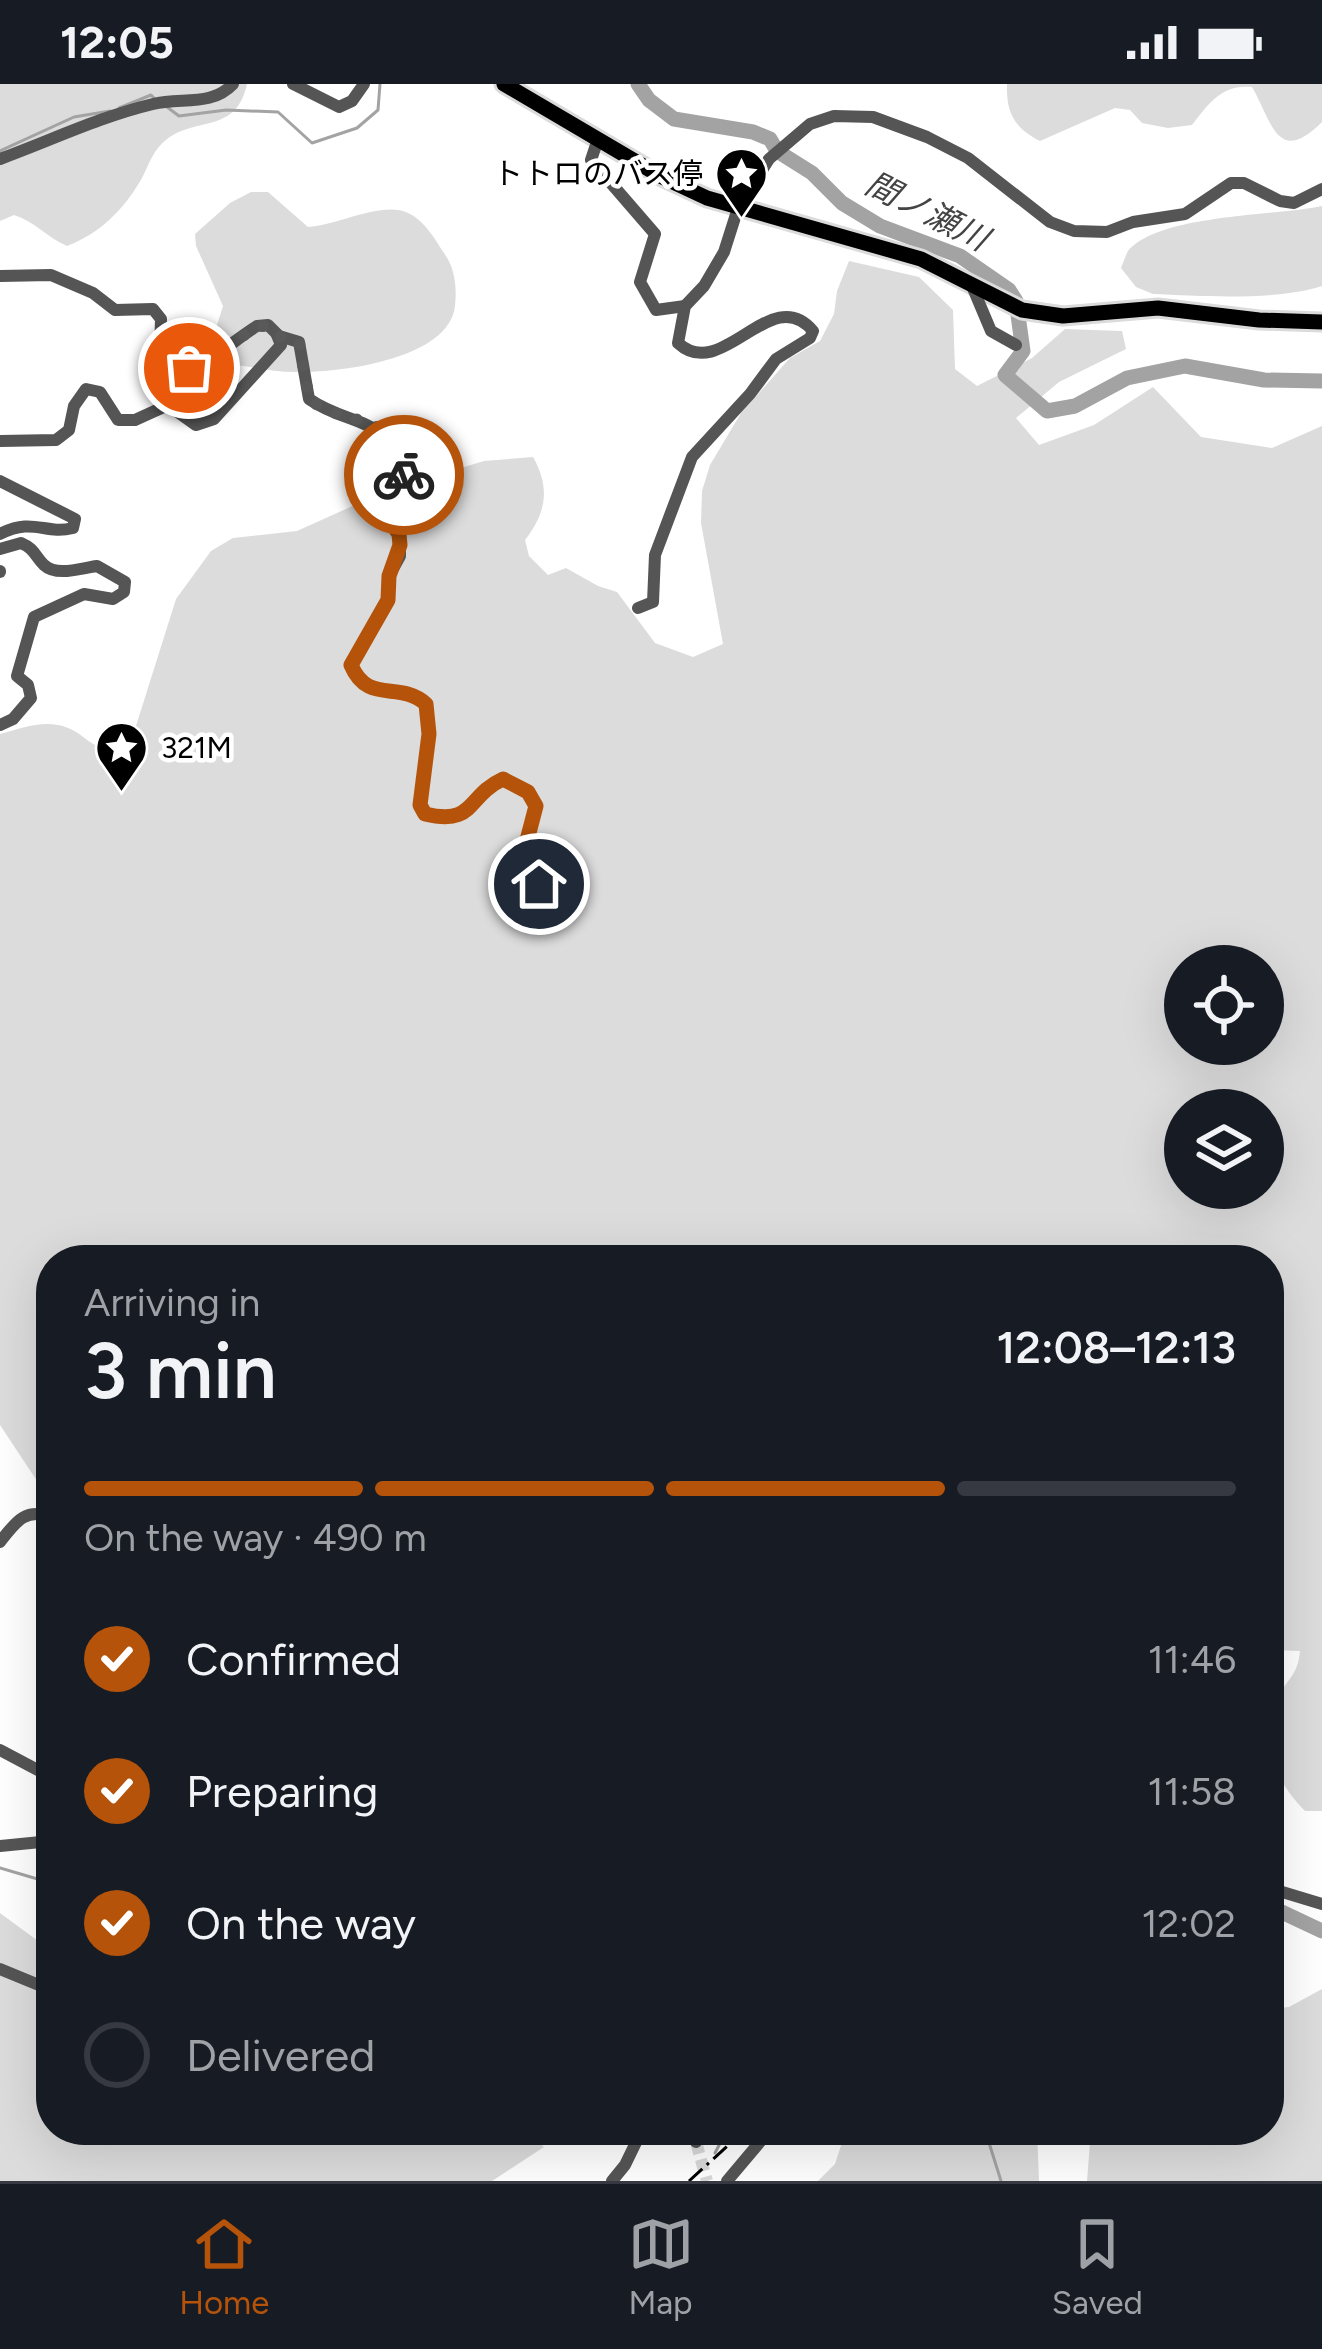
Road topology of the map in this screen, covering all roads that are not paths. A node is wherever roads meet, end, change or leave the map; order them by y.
1 (232, 84) edge
2 (292, 84) edge
3 (364, 84) edge
4 (504, 84) edge
5 (598, 139) junction
6 (0, 159) edge
7 (1322, 189) edge
8 (738, 208) junction
9 (0, 276) edge
10 (972, 286) junction
11 (685, 306) junction
12 (1322, 322) edge
13 (276, 332) junction
14 (1016, 345) dead end
15 (0, 441) edge
16 (0, 481) edge
17 (0, 534) edge
18 (0, 550) edge
19 (638, 608) dead end
20 (0, 725) edge
21 (539, 884) dead end
22 (36, 1514) edge
23 (0, 1542) edge
24 (0, 1750) edge
25 (36, 1769) edge
26 (36, 1843) edge
27 (0, 1846) edge
28 (1284, 1893) edge
29 (1322, 1904) edge
30 (0, 1969) edge
31 (36, 1984) edge
32 (635, 2145) edge
33 (757, 2145) edge
34 (611, 2181) edge
35 (727, 2181) edge

1 - 6 street
2 - 3 street
4 - 5 main road
5 - 8 main road
5 - 11 street
7 - 8 street
8 - 10 main road
8 - 11 street
9 - 13 street
10 - 12 main road
10 - 14 street
11 - 19 street
13 - 15 street
13 - 21 street
16 - 17 street
18 - 20 street
22 - 23 street
24 - 25 street
26 - 27 street
28 - 29 street
30 - 31 street
32 - 34 street
33 - 35 street

